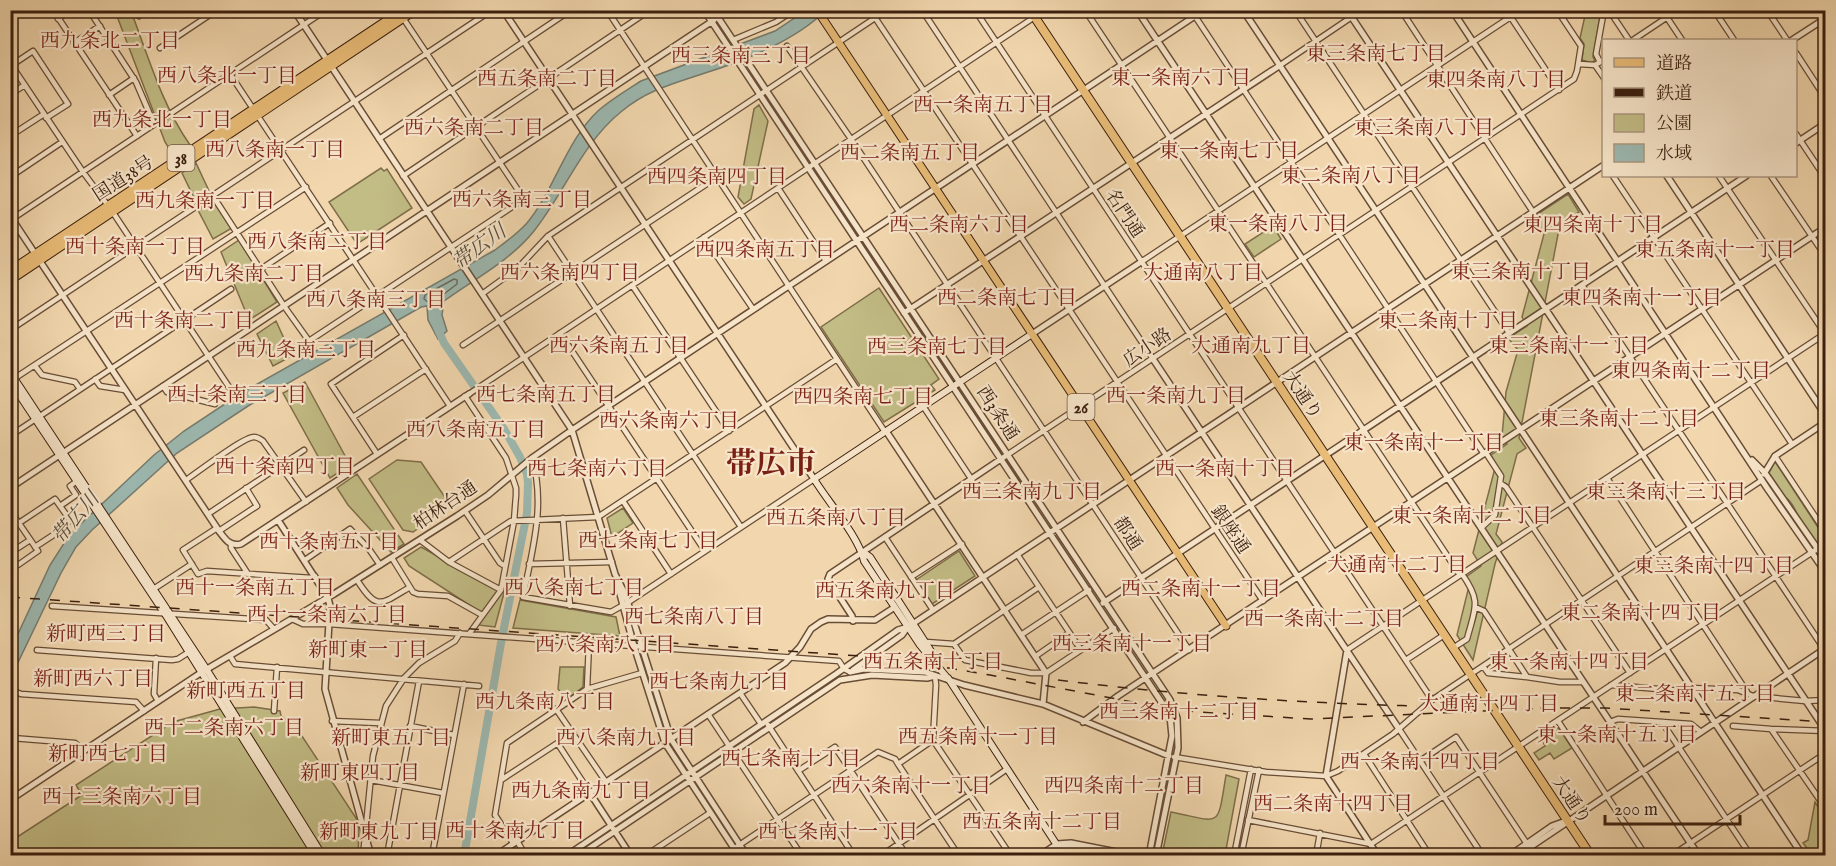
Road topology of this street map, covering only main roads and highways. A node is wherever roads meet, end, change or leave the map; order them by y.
1 (415, 10) edge
2 (817, 10) edge
3 (401, 13) edge
4 (1032, 14) edge
5 (37, 257) junction
6 (10, 271) edge
7 (10, 279) edge
8 (1032, 334) junction
9 (10, 372) edge
10 (12, 381) edge
11 (61, 454) junction
12 (95, 505) junction
13 (862, 552) junction
14 (167, 614) junction
15 (910, 625) junction
16 (1226, 626) road end
17 (205, 671) junction
18 (949, 680) junction
19 (316, 855) edge
20 (323, 855) edge
21 (1064, 855) edge
22 (1591, 855) edge

1 - 3 highway, 国道38号 / 38
2 - 8 main road, 26
3 - 5 highway, 国道38号 / 38
4 - 22 highway, 大通り
5 - 6 highway, 国道38号 / 38
5 - 7 highway, 国道38号 / 38
8 - 13 main road
8 - 16 main road, 26
9 - 10 main road
10 - 11 main road
11 - 12 main road
11 - 12 main road
12 - 14 main road
13 - 15 main road
13 - 15 main road
14 - 17 main road
14 - 17 main road
15 - 18 main road
15 - 18 main road
17 - 19 main road
17 - 20 main road
18 - 21 main road

